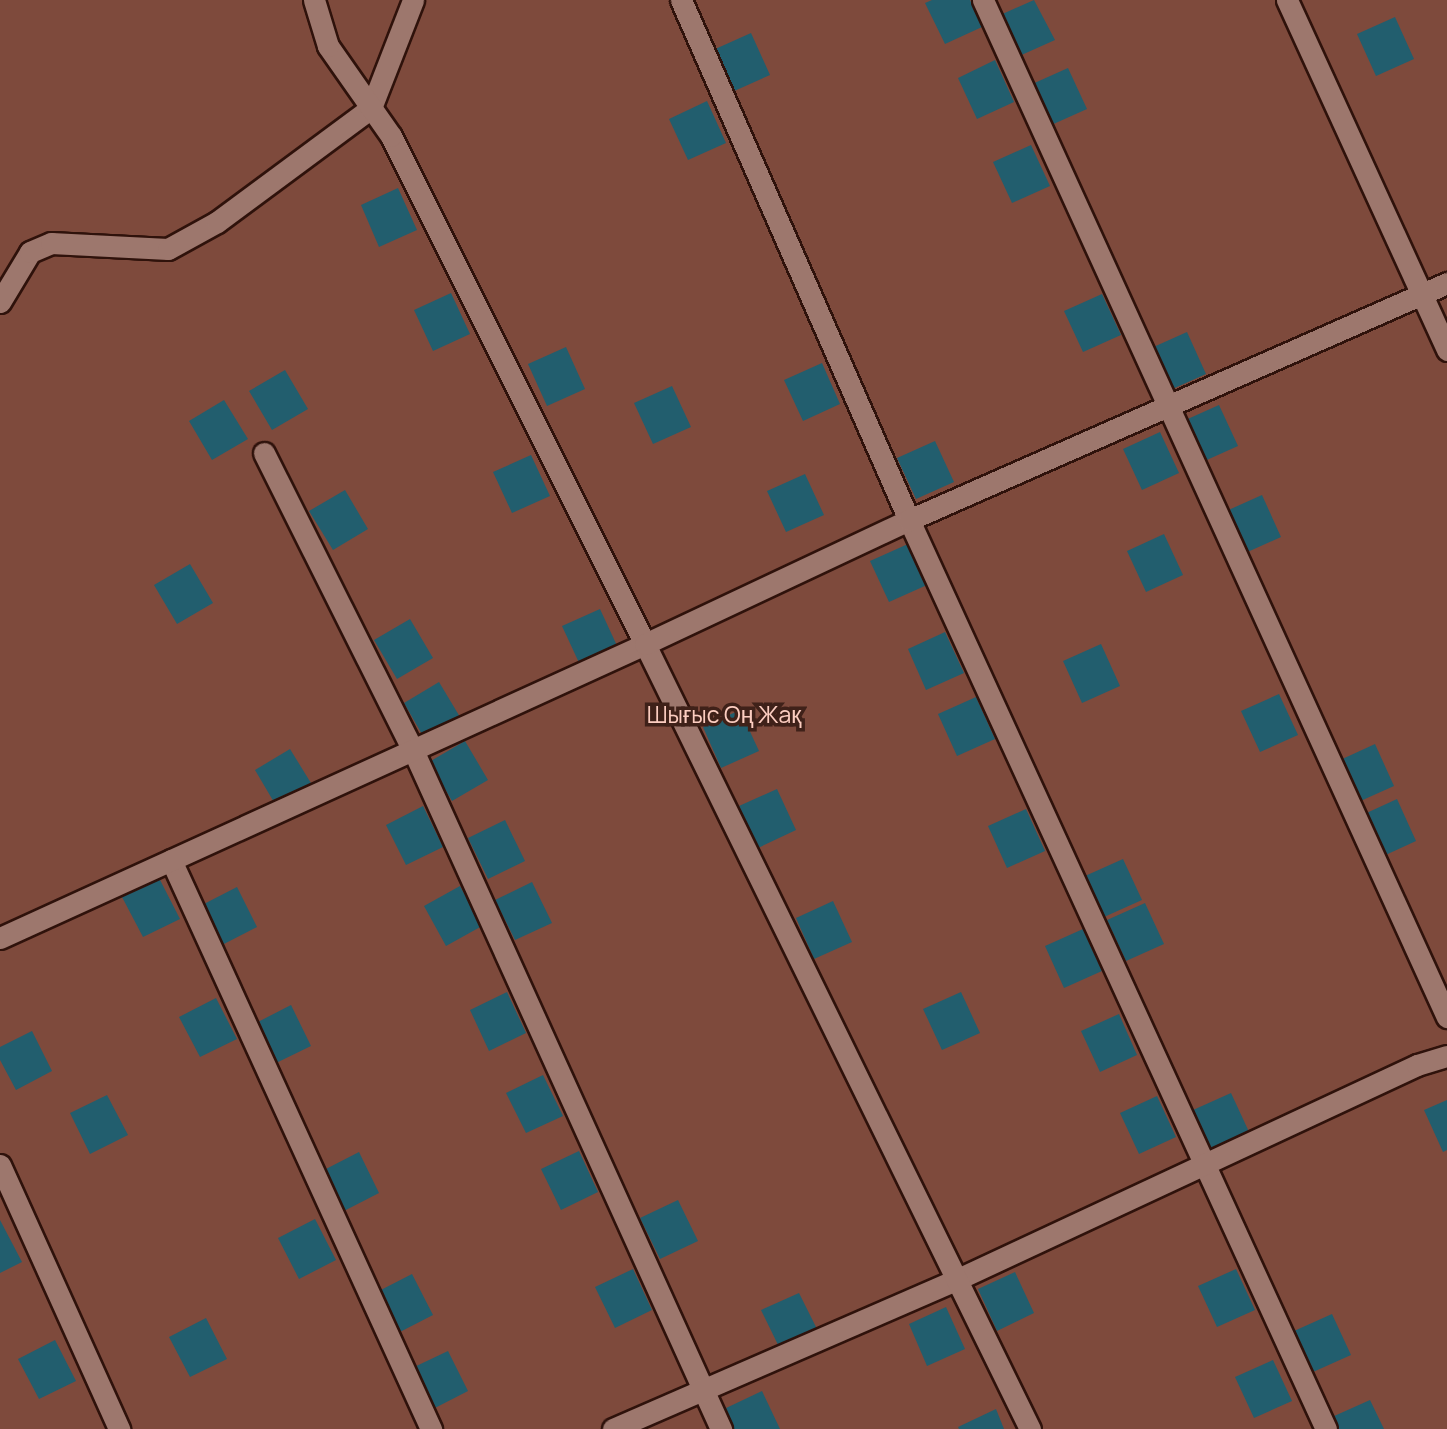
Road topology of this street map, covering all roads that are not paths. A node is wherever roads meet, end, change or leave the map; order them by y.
1 (314, 0) edge
2 (414, 0) edge
3 (681, 0) edge
4 (983, 0) edge
5 (1287, 0) edge
6 (371, 108) junction
7 (1447, 283) edge
8 (1422, 294) junction
9 (0, 302) edge
10 (1447, 350) edge
11 (1168, 407) junction
12 (264, 453) dead end
13 (909, 520) junction
14 (645, 643) junction
15 (413, 750) junction
16 (171, 860) junction
17 (0, 938) edge
18 (1447, 1017) edge
19 (1447, 1056) edge
20 (1205, 1161) junction
21 (0, 1165) edge
22 (958, 1279) junction
23 (703, 1388) junction
24 (119, 1429) edge
25 (431, 1429) edge
26 (612, 1429) edge
27 (721, 1429) edge
28 (1030, 1429) edge
29 (1326, 1429) edge

1 - 6 street
2 - 6 street
3 - 13 street
4 - 11 street
5 - 8 street
6 - 9 street
6 - 14 street
7 - 8 street
8 - 10 street
8 - 11 street
11 - 13 street
11 - 18 street
12 - 15 street
13 - 14 street
13 - 20 street
14 - 15 street
14 - 22 street
15 - 16 street
15 - 23 street
16 - 17 street
16 - 25 street
19 - 20 street
20 - 22 street
20 - 29 street
21 - 24 street
22 - 23 street
22 - 28 street
23 - 26 street
23 - 27 street

